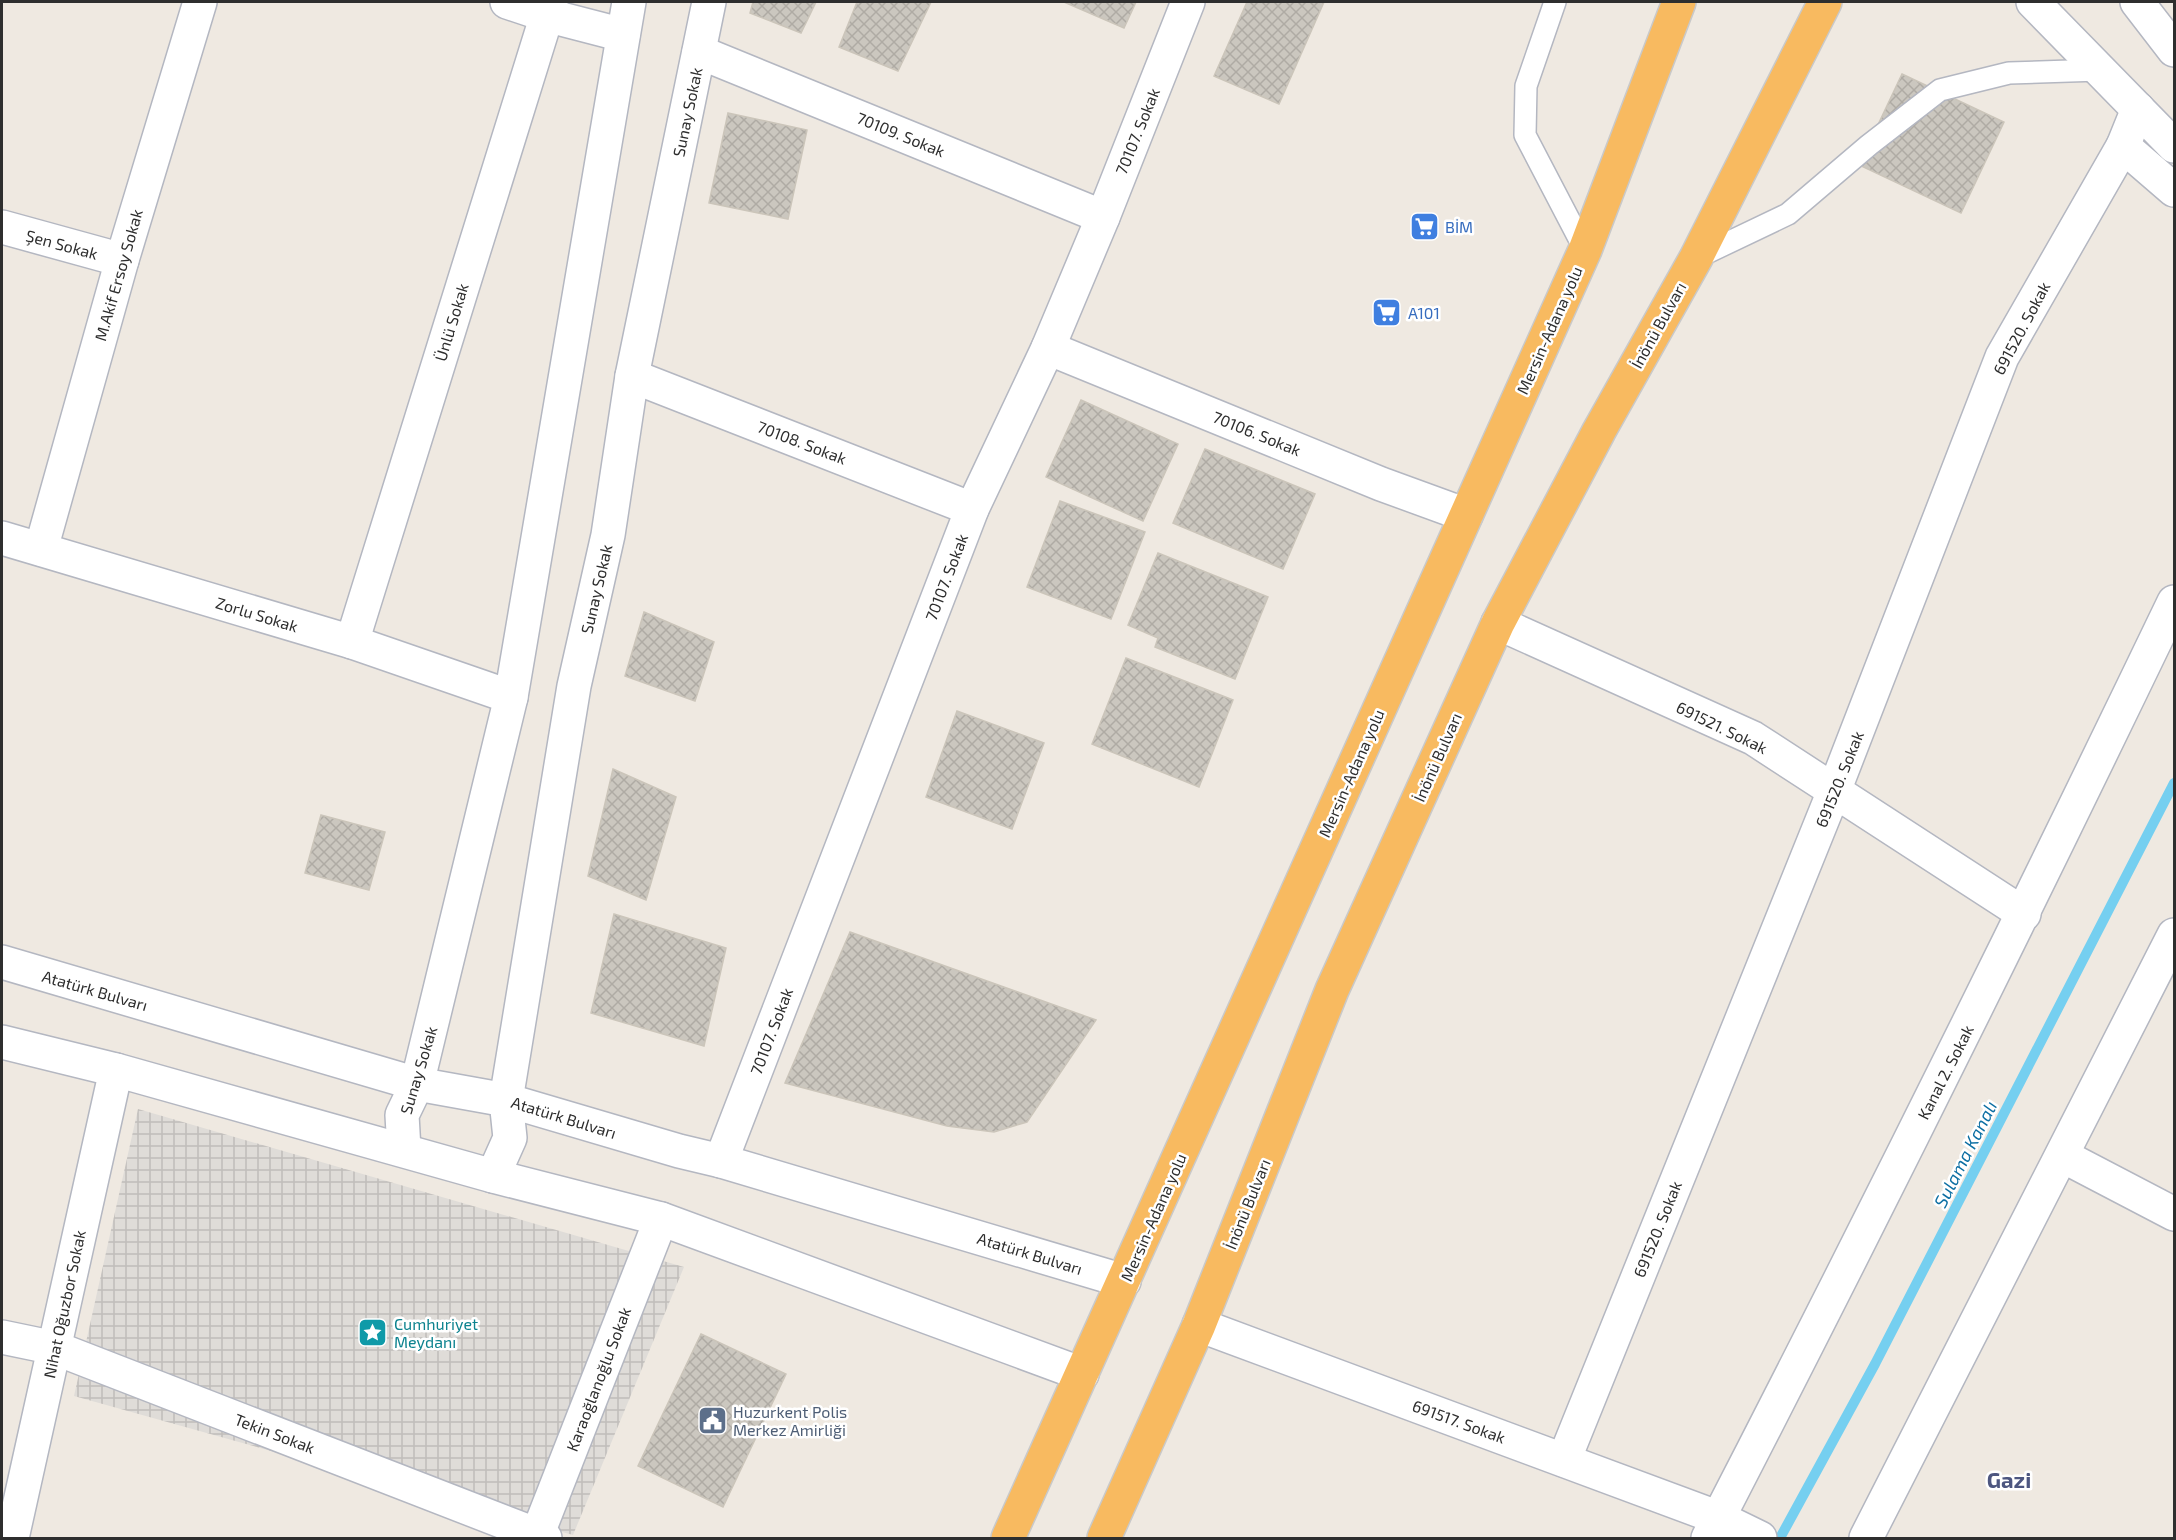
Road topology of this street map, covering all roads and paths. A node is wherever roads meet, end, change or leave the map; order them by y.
1 (200, 2) edge
2 (507, 2) edge
3 (629, 2) edge
4 (709, 2) edge
5 (1188, 2) edge
6 (1555, 2) edge
7 (1679, 2) edge
8 (1825, 2) edge
9 (2033, 2) edge
10 (2137, 2) edge
11 (548, 8) edge
12 (623, 35) junction
13 (2175, 50) edge
14 (699, 52) junction
15 (2100, 70) junction
16 (2138, 109) junction
17 (2123, 146) junction
18 (2175, 146) edge
19 (2175, 190) edge
20 (1103, 217) junction
21 (2, 227) edge
22 (1585, 250) junction
23 (1696, 258) junction
24 (122, 260) junction
25 (1048, 348) junction
26 (632, 376) junction
27 (972, 509) junction
28 (1466, 515) junction
29 (2, 538) edge
30 (41, 549) junction
31 (2175, 602) edge
32 (1498, 623) junction
33 (352, 642) junction
34 (511, 697) junction
35 (1834, 791) junction
36 (2024, 914) junction
37 (2175, 935) edge
38 (2, 962) edge
39 (2, 1042) edge
40 (116, 1070) junction
41 (417, 1084) junction
42 (506, 1100) junction
43 (404, 1150) junction
44 (2063, 1156) junction
45 (721, 1161) junction
46 (493, 1176) junction
47 (2175, 1214) edge
48 (661, 1219) junction
49 (1124, 1281) junction
50 (1199, 1325) junction
51 (2, 1338) edge
52 (55, 1348) junction
53 (1082, 1374) junction
54 (1564, 1460) junction
55 (1714, 1528) edge
56 (539, 1538) edge
57 (12, 1539) edge
58 (1008, 1539) edge
59 (1104, 1539) edge
60 (1760, 1539) edge
61 (1866, 1539) edge

1 - 24 street, M.Akif Ersoy Sokak
2 - 11 street
3 - 12 street, Sunay Sokak
4 - 14 street, Sunay Sokak
5 - 20 street, 70107. Sokak
6 - 22 lane
7 - 22 highway, Mersin-Adana yolu
8 - 23 highway, İnönü Bulvarı
9 - 15 street
10 - 13 street
11 - 12 street
11 - 33 street, Ünlü Sokak
12 - 34 street, Sunay Sokak
14 - 20 street, 70109. Sokak
14 - 26 street, Sunay Sokak
15 - 16 street
15 - 23 lane
16 - 17 street, 691520. Sokak
16 - 18 street
17 - 19 street
17 - 35 street, 691520. Sokak
20 - 25 street, 70107. Sokak
21 - 24 street, Şen Sokak
22 - 28 highway, Mersin-Adana yolu
23 - 32 highway, İnönü Bulvarı
24 - 30 street, M.Akif Ersoy Sokak
25 - 27 street, 70107. Sokak
25 - 28 street, 70106. Sokak
26 - 27 street, 70108. Sokak
26 - 42 street, Sunay Sokak
27 - 45 street, 70107. Sokak
28 - 49 highway, Mersin-Adana yolu
29 - 30 street, Zorlu Sokak
30 - 33 street, Zorlu Sokak
31 - 36 street, Kanal 2. Sokak
32 - 35 street, 691521. Sokak
32 - 50 highway, İnönü Bulvarı
33 - 34 street, Zorlu Sokak
34 - 41 street, Sunay Sokak
35 - 36 street, 691521. Sokak
35 - 54 street, 691520. Sokak
36 - 55 street, Kanal 2. Sokak
37 - 44 street
38 - 41 street, Atatürk Bulvarı
39 - 40 street
40 - 43 street
40 - 52 street, Nihat Oğuzbor Sokak
41 - 42 street, Atatürk Bulvarı
41 - 43 street, Sunay Sokak
42 - 45 street, Atatürk Bulvarı
42 - 46 street, Sunay Sokak
43 - 46 street
44 - 47 street
44 - 61 street
45 - 49 street, Atatürk Bulvarı
46 - 48 street
48 - 53 street
48 - 56 street, Karaoğlanoğlu Sokak
49 - 53 highway, Mersin-Adana yolu
50 - 54 street, 691517. Sokak
50 - 59 highway, İnönü Bulvarı
51 - 52 street, Tekin Sokak
52 - 56 street, Tekin Sokak
52 - 57 street, Nihat Oğuzbor Sokak
53 - 58 highway, Mersin-Adana yolu
54 - 55 street, 691517. Sokak
55 - 60 street, 691517. Sokak

